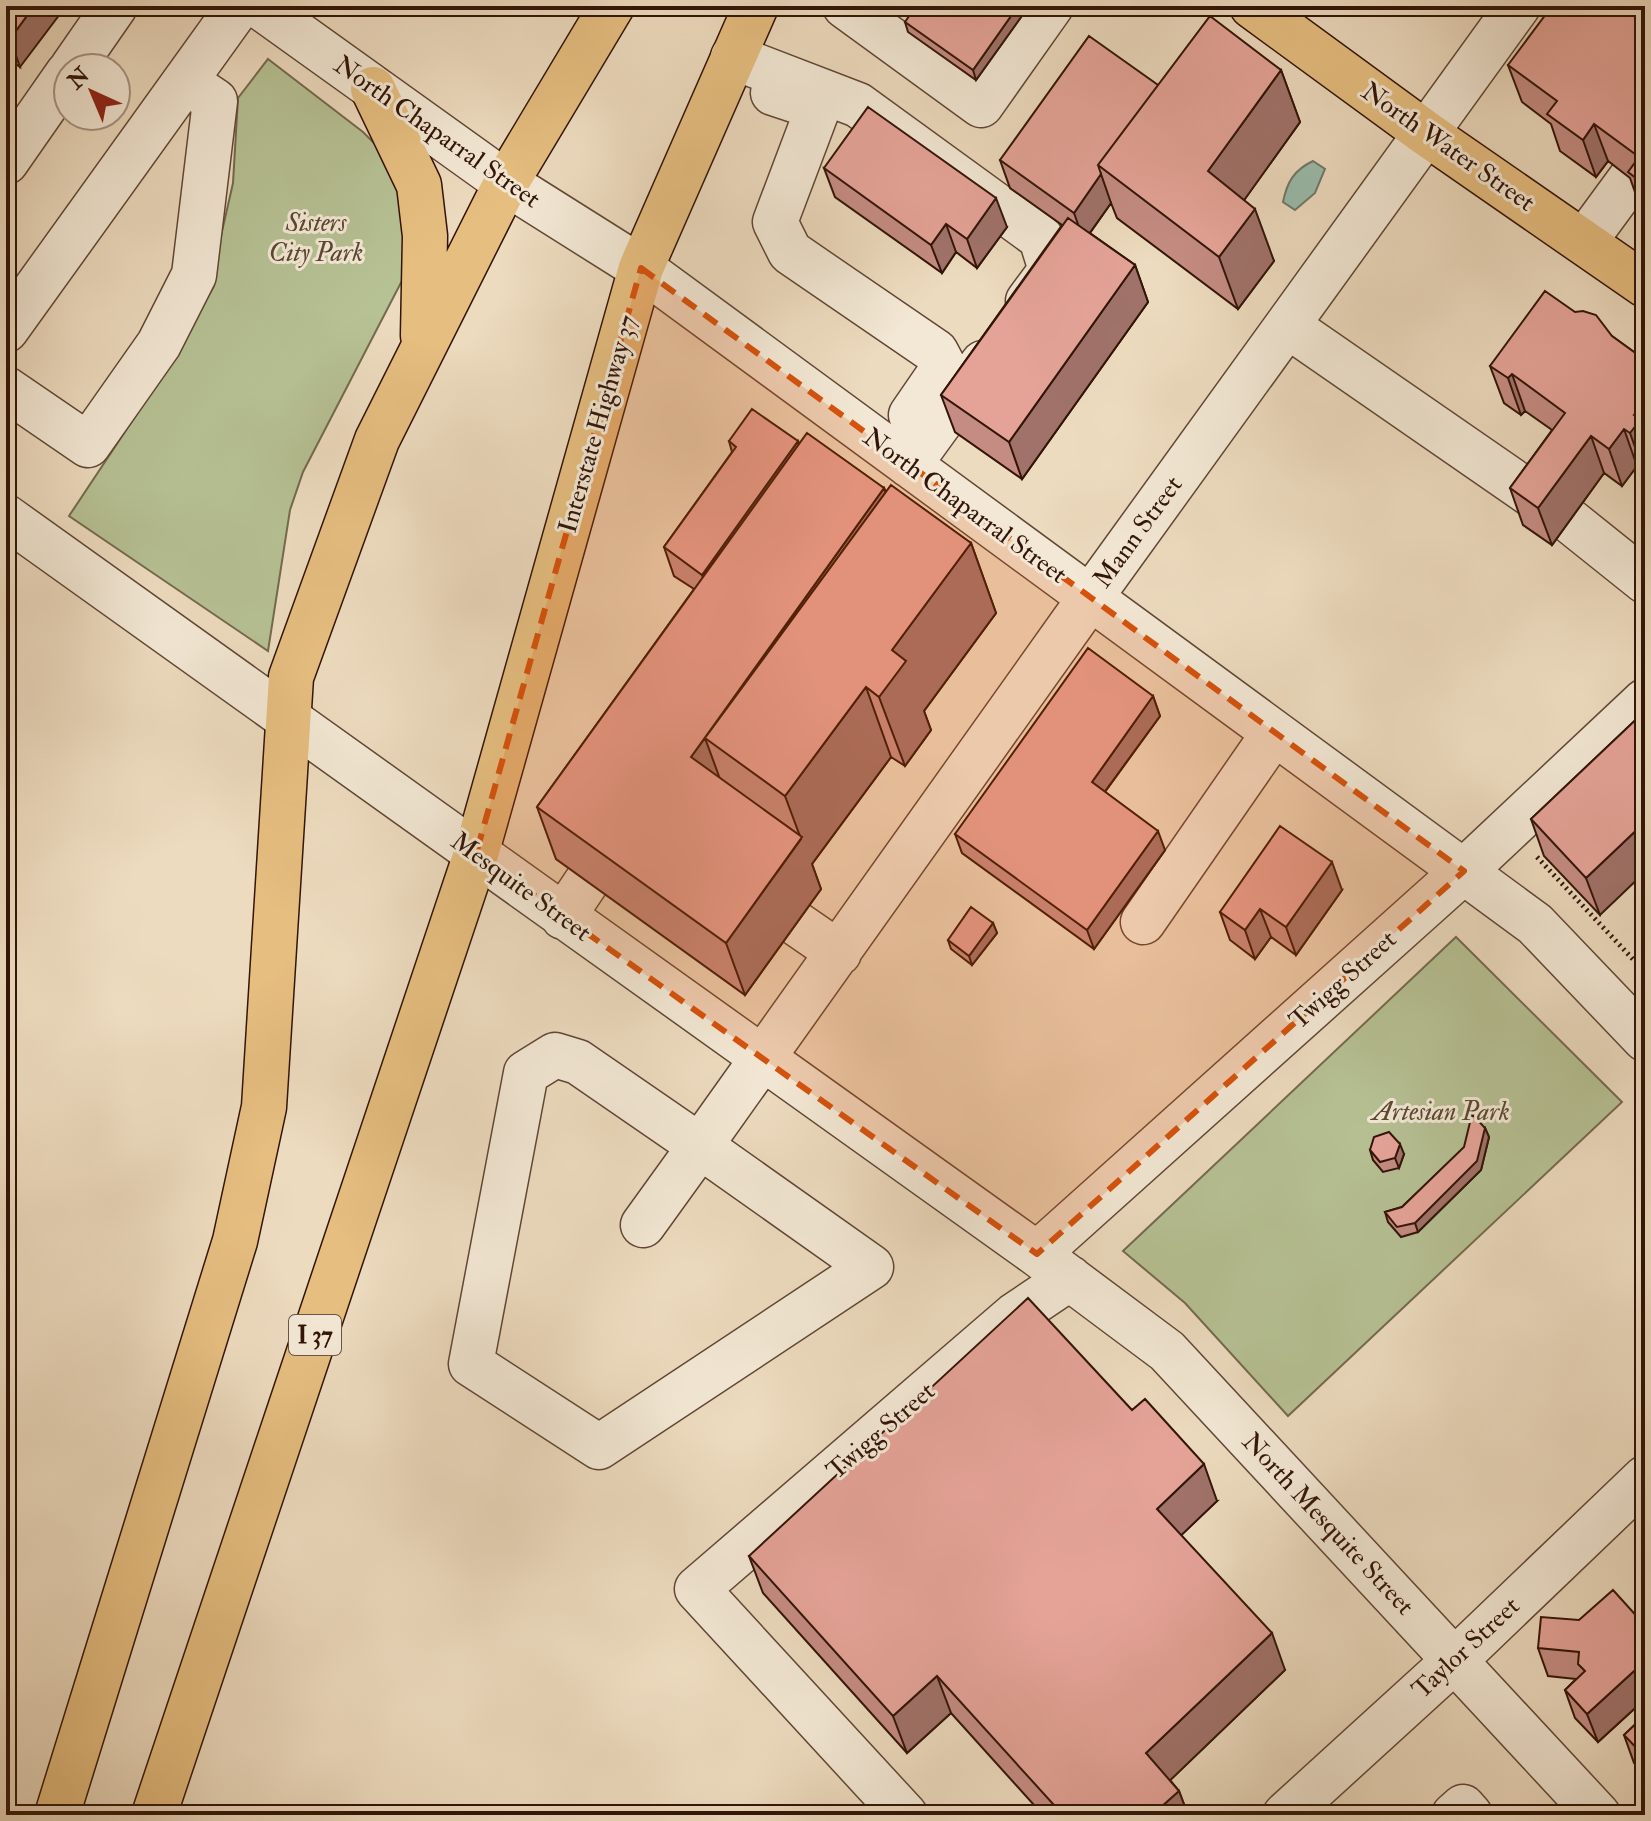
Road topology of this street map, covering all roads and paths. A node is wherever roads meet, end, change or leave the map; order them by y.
1 (115, 6) edge
2 (239, 6) edge
3 (259, 6) edge
4 (612, 6) edge
5 (756, 6) edge
6 (1051, 6) edge
7 (1252, 6) edge
8 (1518, 6) edge
9 (868, 12) edge
10 (83, 52) edge
11 (729, 67) junction
12 (185, 81) junction
13 (373, 89) junction
14 (52, 96) edge
15 (1427, 134) junction
16 (6, 162) edge
17 (1631, 178) edge
18 (506, 183) junction
19 (1584, 242) junction
20 (641, 268) junction
21 (1645, 285) edge
22 (1288, 326) junction
23 (6, 330) edge
24 (422, 349) junction
25 (6, 389) edge
26 (899, 458) junction
27 (875, 495) edge
28 (6, 517) edge
29 (1645, 581) edge
30 (1090, 598) junction
31 (1645, 701) edge
32 (294, 709) junction
33 (1274, 733) junction
34 (1547, 848) edge
35 (476, 854) junction
36 (1464, 871) junction
37 (587, 881) edge
38 (563, 917) junction
39 (1143, 922) dead end
40 (797, 924) dead end
41 (839, 953) junction
42 (1645, 972) edge
43 (1645, 1039) edge
44 (763, 1060) junction
45 (700, 1146) junction
46 (643, 1225) dead end
47 (1054, 1266) junction
48 (1645, 1478) edge
49 (1455, 1660) junction
50 (57, 1815) edge
51 (154, 1815) edge
52 (905, 1815) edge
53 (1285, 1815) edge
54 (1454, 1815) edge
55 (1470, 1815) edge
56 (1598, 1815) edge

1 - 10 street
2 - 12 street
3 - 13 street, North Chaparral Street
4 - 18 main road
5 - 11 main road, Interstate Highway 37
6 - 9 street
7 - 15 main road, North Water Street
8 - 15 street, Mann Street
11 - 20 main road, Interstate Highway 37
11 - 26 street
11 - 26 street
12 - 23 street
12 - 25 street
13 - 18 street, North Chaparral Street
13 - 24 main road
14 - 16 street
15 - 19 main road, North Water Street
15 - 22 street, Mann Street
17 - 19 street
18 - 20 street, North Chaparral Street
18 - 24 main road
19 - 21 main road, North Water Street
20 - 26 street, North Chaparral Street
20 - 35 main road, Interstate Highway 37
22 - 29 street
22 - 30 street, Mann Street
24 - 32 main road
26 - 27 street
26 - 30 street, North Chaparral Street
28 - 32 street, Mesquite Street
30 - 33 street, North Chaparral Street
30 - 41 street, Mann Street
31 - 36 street, Twigg Street
32 - 35 street, Mesquite Street
32 - 50 main road
33 - 36 street, North Chaparral Street
33 - 39 street
34 - 42 path
35 - 38 street, Mesquite Street
35 - 51 main road, I 37
36 - 43 street, North Chaparral Street
36 - 47 street, Twigg Street
37 - 38 street
38 - 44 street, Mesquite Street
40 - 41 street
41 - 44 street, Mann Street
44 - 45 street, Mann Street
44 - 47 street, Mesquite Street
45 - 45 street
45 - 46 street, Mann Street
47 - 49 street, North Mesquite Street
47 - 52 street, Twigg Street
48 - 49 street, Taylor Street
49 - 53 street, Taylor Street
49 - 56 street, North Mesquite Street
54 - 55 street

